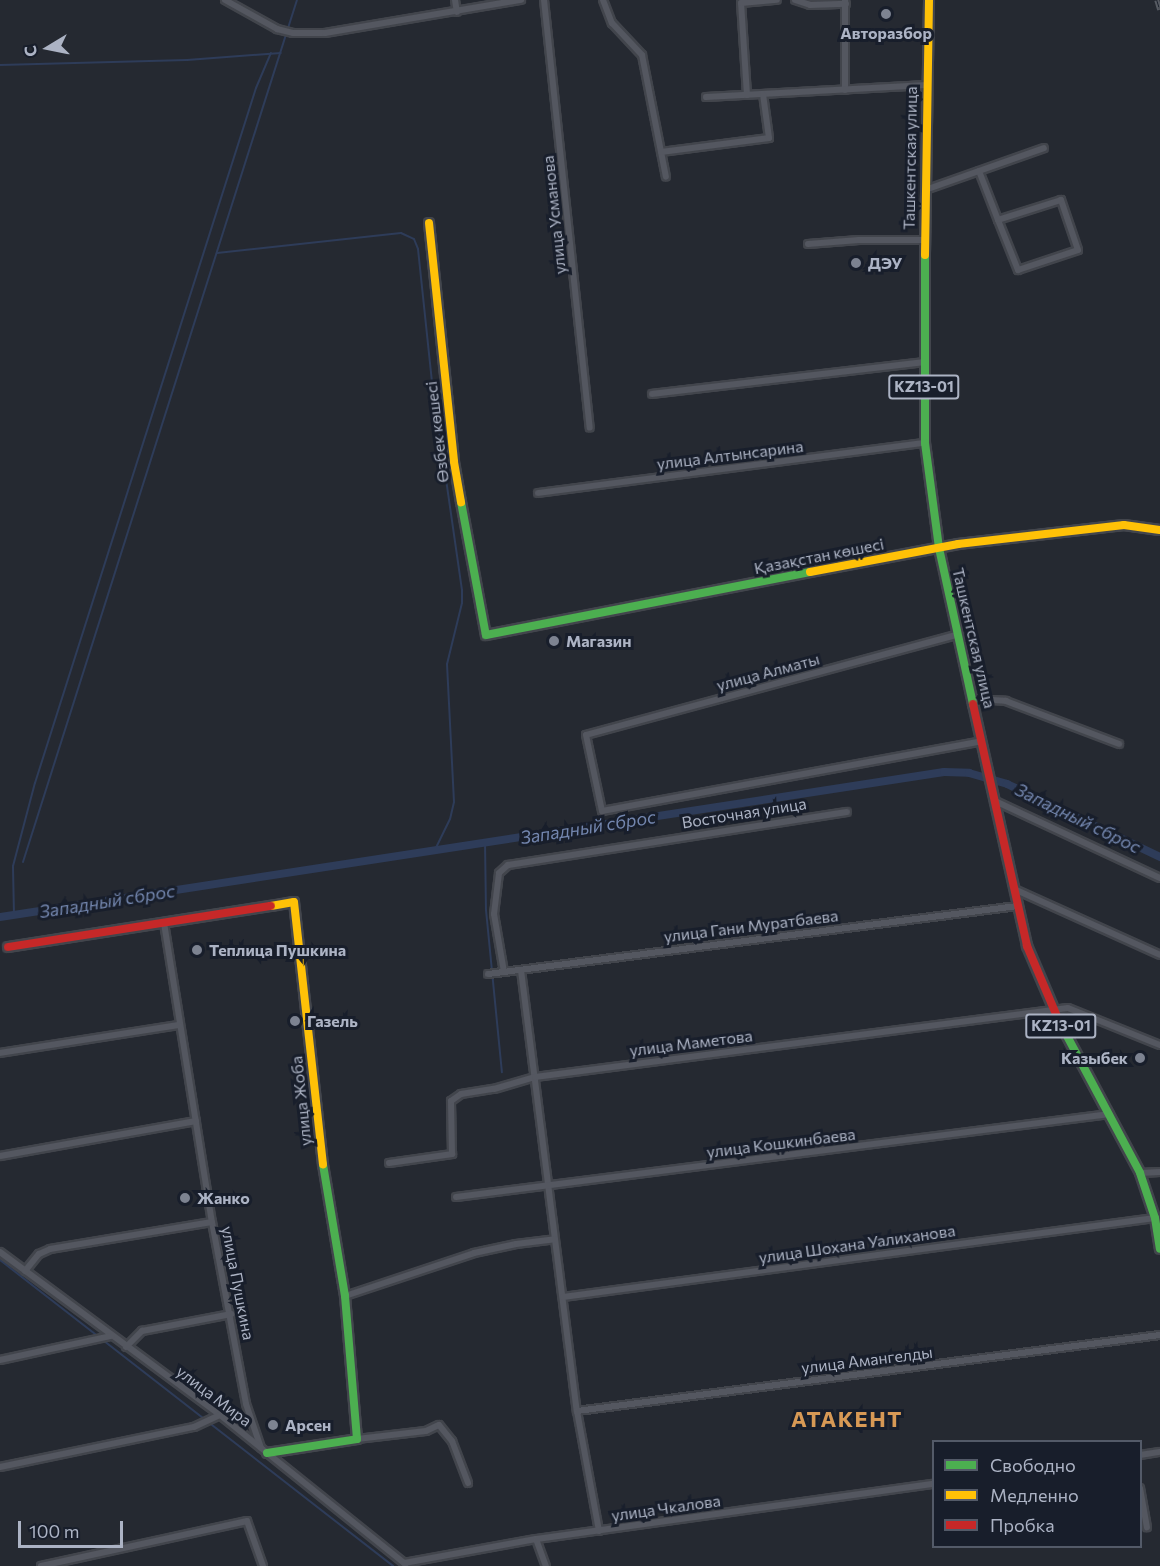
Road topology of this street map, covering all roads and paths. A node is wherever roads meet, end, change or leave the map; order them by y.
1 (225, 0) edge
2 (455, 0) edge
3 (521, 0) edge
4 (544, 0) edge
5 (603, 0) edge
6 (777, 0) edge
7 (795, 0) edge
8 (928, 0) edge
9 (846, 2) edge
10 (457, 12) junction
11 (927, 86) junction
12 (845, 90) junction
13 (764, 94) junction
14 (747, 95) junction
15 (706, 97) dead end
16 (1044, 148) dead end
17 (661, 152) junction
18 (979, 171) junction
19 (666, 177) dead end
20 (925, 191) junction
21 (998, 220) junction
22 (429, 223) dead end
23 (924, 240) junction
24 (808, 244) dead end
25 (924, 362) junction
26 (652, 394) dead end
27 (590, 428) dead end
28 (925, 443) junction
29 (538, 493) dead end
30 (1160, 530) edge
31 (939, 548) junction
32 (486, 635) joint
33 (956, 635) junction
34 (972, 699) junction
35 (982, 741) junction
36 (1119, 744) dead end
37 (995, 801) junction
38 (602, 811) joint
39 (847, 812) dead end
40 (1160, 878) edge
41 (1013, 889) junction
42 (1017, 906) junction
43 (164, 923) junction
44 (8, 948) dead end
45 (1160, 955) edge
46 (521, 970) junction
47 (504, 972) junction
48 (488, 974) dead end
49 (1053, 1011) junction
50 (179, 1025) junction
51 (1160, 1045) edge
52 (0, 1053) edge
53 (535, 1077) junction
54 (1110, 1113) junction
55 (196, 1121) junction
56 (0, 1156) edge
57 (389, 1163) dead end
58 (1160, 1172) edge
59 (1140, 1173) junction
60 (549, 1187) junction
61 (456, 1197) dead end
62 (1155, 1218) junction
63 (212, 1222) junction
64 (555, 1239) junction
65 (1160, 1249) edge
66 (0, 1252) edge
67 (25, 1271) junction
68 (345, 1296) junction
69 (562, 1297) junction
70 (231, 1314) junction
71 (1160, 1335) edge
72 (111, 1336) junction
73 (126, 1347) junction
74 (0, 1360) edge
75 (577, 1411) junction
76 (219, 1415) junction
77 (357, 1439) junction
78 (264, 1450) junction
79 (1160, 1452) edge
80 (1142, 1455) edge
81 (0, 1467) edge
82 (468, 1483) dead end
83 (932, 1484) edge
84 (1142, 1499) edge
85 (1147, 1527) dead end
86 (599, 1531) junction
87 (536, 1539) junction
88 (406, 1564) edge
89 (41, 1566) edge
90 (263, 1566) edge
91 (546, 1566) edge

1 - 10 street
2 - 10 street
3 - 10 street
4 - 27 street, улица Усманова
5 - 17 street
6 - 14 street
7 - 9 street
8 - 11 street, Ташкентская улица / KZ13-01
9 - 12 street
11 - 12 street
11 - 20 street, Ташкентская улица / KZ13-01
12 - 13 street
13 - 14 street
13 - 17 street
14 - 15 street
16 - 18 street
17 - 19 street
18 - 20 street
18 - 21 street
20 - 23 street, Ташкентская улица / KZ13-01
21 - 21 street
22 - 32 street, Өзбек көшесі
23 - 24 street
23 - 25 street, Ташкентская улица / KZ13-01
25 - 26 street
25 - 28 street, Ташкентская улица / KZ13-01
28 - 29 street, улица Алтынсарина
28 - 31 street, Ташкентская улица / KZ13-01
30 - 31 street, Қазақстан көшесі
31 - 32 street, Қазақстан көшесі
31 - 33 street, Ташкентская улица / KZ13-01
33 - 34 street, Ташкентская улица / KZ13-01
33 - 38 street, улица Алматы
34 - 35 street, Ташкентская улица / KZ13-01
34 - 36 street
35 - 37 street, Ташкентская улица / KZ13-01
35 - 38 street, Восточная улица
37 - 40 street
37 - 41 street, Ташкентская улица / KZ13-01
39 - 47 street, Восточная улица
41 - 42 street, Ташкентская улица / KZ13-01
41 - 45 street
42 - 46 street, улица Гани Муратбаева
42 - 49 street, Ташкентская улица / KZ13-01
43 - 44 street
43 - 50 street, улица Пушкина
43 - 68 street, улица Жоба
46 - 47 street, улица Гани Муратбаева
46 - 53 street
47 - 48 street, улица Гани Муратбаева
49 - 51 street, улица Маметова
49 - 53 street, улица Маметова
49 - 54 street, Ташкентская улица / KZ13-01
50 - 52 street
50 - 55 street, улица Пушкина
53 - 57 street, улица Маметова
53 - 60 street
54 - 59 street, Ташкентская улица / KZ13-01
54 - 60 street, улица Кошкинбаева
55 - 56 street
55 - 63 street, улица Пушкина
58 - 59 street
59 - 62 street, Ташкентская улица / KZ13-01
60 - 61 street, улица Кошкинбаева
60 - 64 street
62 - 65 street, Ташкентская улица / KZ13-01
62 - 69 street, улица Шохана Уалиханова
63 - 67 street
63 - 70 street, улица Пушкина
64 - 68 street
64 - 69 street
66 - 67 street, улица Мира
67 - 72 street, улица Мира
68 - 77 street, улица Жоба
69 - 75 street
70 - 73 street
70 - 78 street, улица Пушкина
71 - 75 street, улица Амангелды
72 - 73 street, улица Мира
72 - 74 street
73 - 76 street, улица Мира
75 - 86 street
76 - 78 street, улица Мира
76 - 81 street
77 - 78 street
77 - 82 street
78 - 88 street, улица Мира
79 - 80 street
83 - 86 street, улица Чкалова
84 - 85 street
86 - 87 street, улица Чкалова
87 - 88 street, улица Чкалова
87 - 91 street
89 - 90 street

